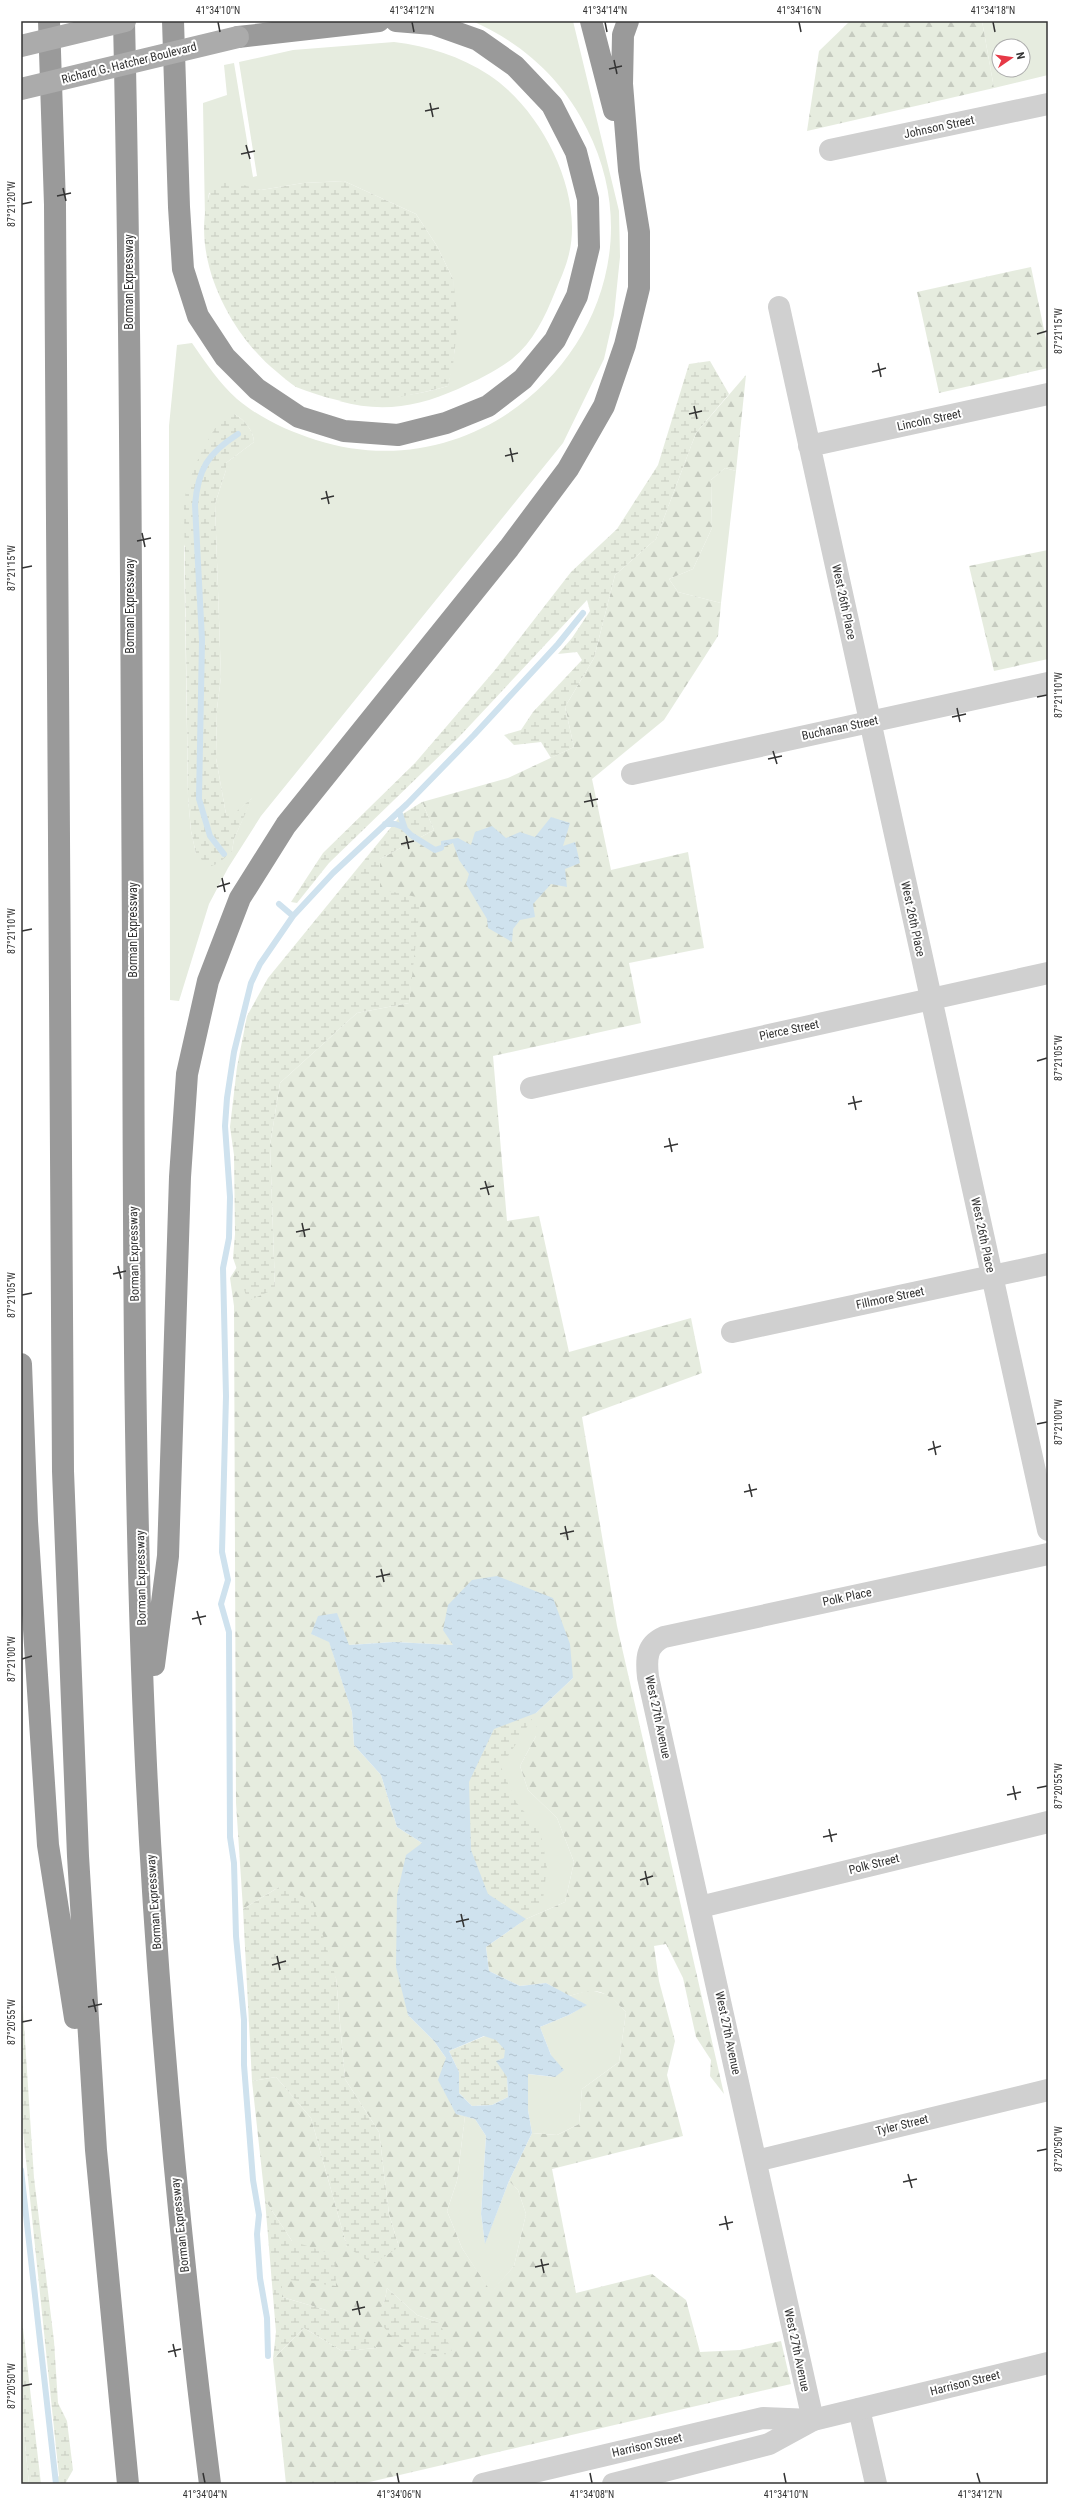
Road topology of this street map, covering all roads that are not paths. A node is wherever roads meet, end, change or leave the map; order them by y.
1 (50, 21) edge
2 (124, 21) edge
3 (173, 21) edge
4 (379, 21) edge
5 (396, 21) edge
6 (591, 21) edge
7 (628, 21) edge
8 (238, 37) joint
9 (21, 46) edge
10 (21, 89) edge
11 (1048, 104) edge
12 (830, 150) dead end
13 (629, 170) junction
14 (779, 307) dead end
15 (1048, 394) edge
16 (809, 446) junction
17 (1048, 683) edge
18 (870, 721) junction
19 (632, 774) dead end
20 (1048, 973) edge
21 (931, 999) junction
22 (531, 1088) dead end
23 (1048, 1264) edge
24 (992, 1276) junction
25 (732, 1332) dead end
26 (21, 1364) edge
27 (1048, 1530) edge
28 (1048, 1554) edge
29 (649, 1647) joint
30 (145, 1739) junction
31 (1048, 1822) edge
32 (700, 1907) junction
33 (1048, 2090) edge
34 (96, 2150) junction
35 (756, 2161) junction
36 (1048, 2363) edge
37 (859, 2409) junction
38 (812, 2420) junction
39 (128, 2484) edge
40 (210, 2484) edge
41 (483, 2484) edge
42 (613, 2484) edge
43 (876, 2484) edge

1 - 34 highway
2 - 9 main road, bridge
2 - 30 highway, Borman Expressway
3 - 5 highway
4 - 8 highway
6 - 13 highway
7 - 13 highway
8 - 10 main road, Richard G. Hatcher Boulevard, bridge
11 - 12 street, Johnson Street
13 - 30 highway
14 - 16 street, West 26th Place
15 - 16 street, Lincoln Street
16 - 18 street, West 26th Place
17 - 18 street, Buchanan Street
18 - 19 street, Buchanan Street
18 - 21 street, West 26th Place
20 - 21 street, Pierce Street
21 - 22 street, Pierce Street
21 - 24 street, West 26th Place
23 - 24 street, Fillmore Street
24 - 25 street, Fillmore Street
24 - 27 street, West 26th Place
26 - 34 highway
28 - 29 street, Polk Place
29 - 32 street, West 27th Avenue
30 - 40 highway, Borman Expressway
31 - 32 street, Polk Street
32 - 35 street, West 27th Avenue
33 - 35 street, Tyler Street
34 - 39 highway
35 - 38 street, West 27th Avenue
36 - 37 street, Harrison Street
37 - 38 street, Harrison Street
37 - 43 street
38 - 41 street, Harrison Street
38 - 42 street, Harrison Street

